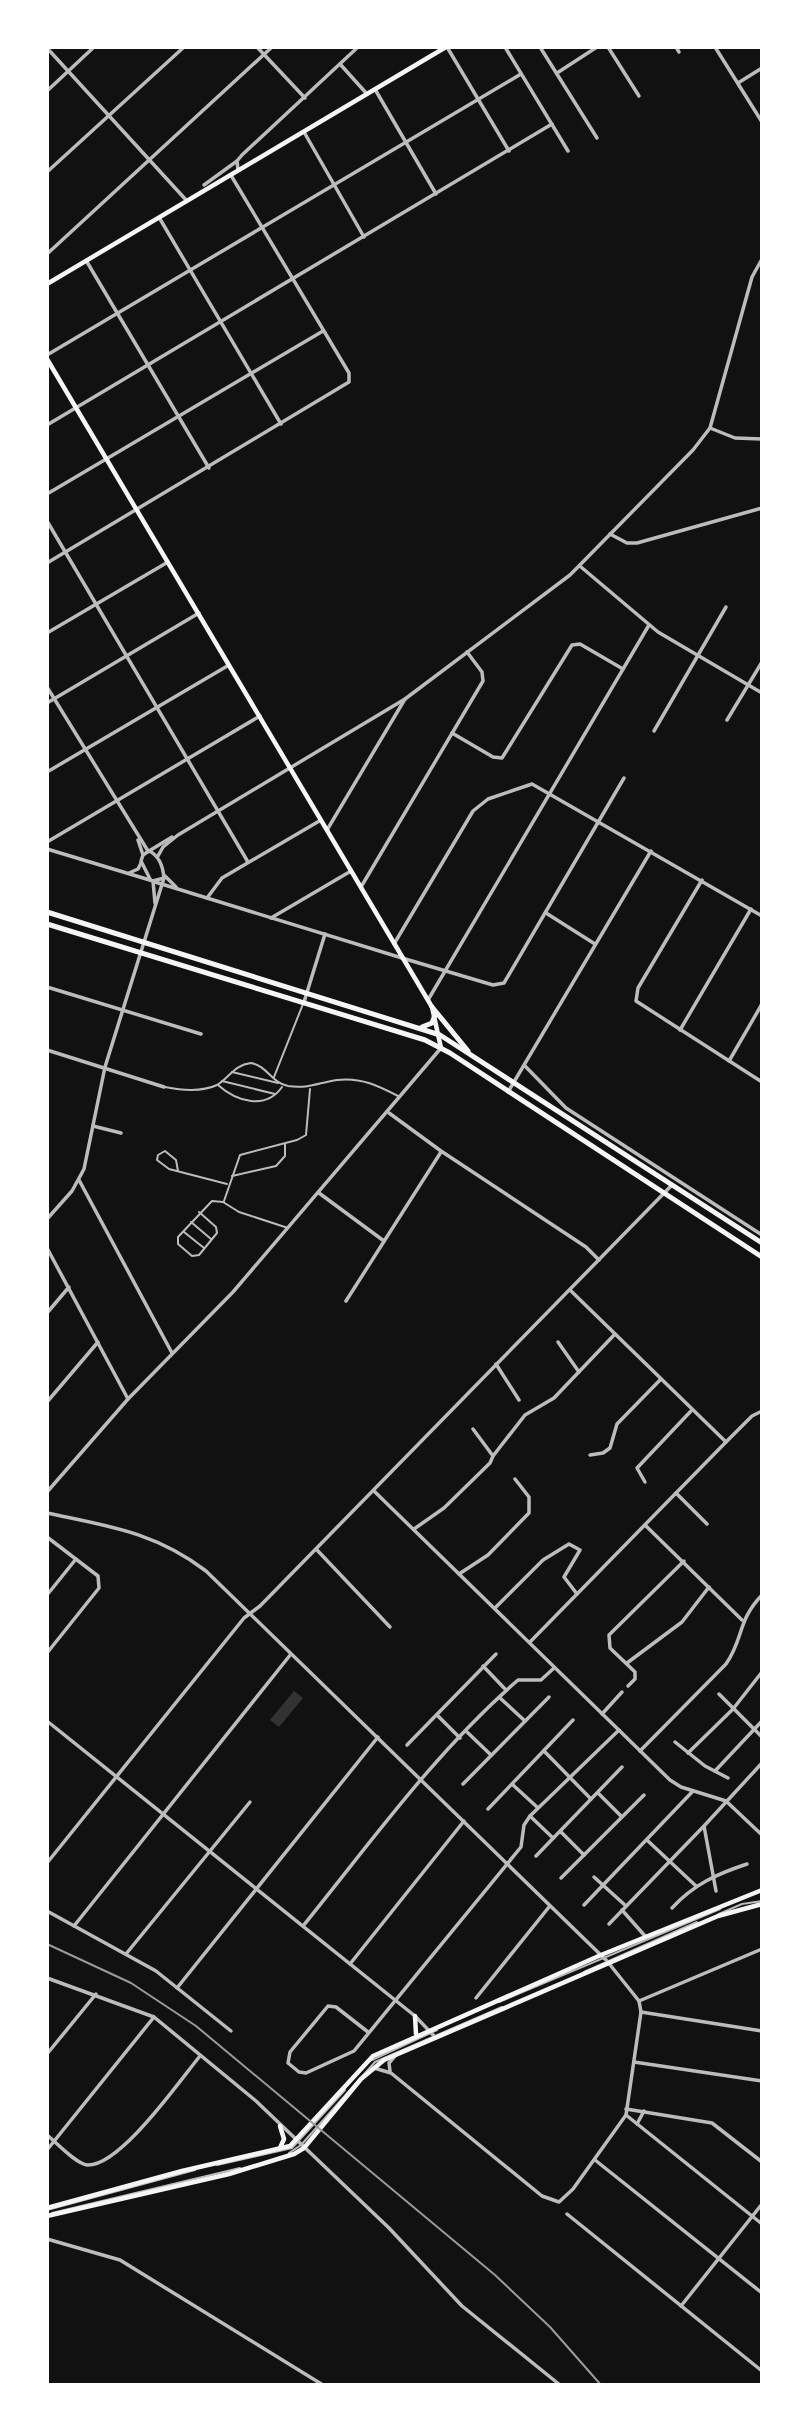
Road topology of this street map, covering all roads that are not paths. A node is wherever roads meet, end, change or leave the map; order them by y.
1 (94, 47) edge
2 (184, 47) edge
3 (257, 47) edge
4 (272, 47) edge
5 (358, 47) edge
6 (505, 47) edge
7 (540, 47) edge
8 (597, 47) edge
9 (608, 47) edge
10 (715, 47) edge
11 (47, 48) edge
12 (443, 48) edge
13 (264, 55) junction
14 (340, 64) junction
15 (762, 68) edge
16 (69, 71) junction
17 (557, 73) junction
18 (521, 74) junction
19 (738, 83) junction
20 (47, 91) edge
21 (376, 91) junction
22 (368, 95) junction
23 (639, 96) dead end
24 (305, 98) junction
25 (478, 99) junction
26 (110, 116) junction
27 (762, 122) edge
28 (552, 124) junction
29 (304, 132) junction
30 (597, 138) dead end
31 (406, 143) junction
32 (509, 151) junction
33 (568, 151) dead end
34 (150, 159) junction
35 (237, 161) junction
36 (47, 172) edge
37 (238, 172) junction
38 (232, 177) junction
39 (205, 185) dead end
40 (335, 185) junction
41 (436, 194) junction
42 (188, 202) junction
43 (160, 219) junction
44 (263, 227) junction
45 (365, 237) junction
46 (47, 254) edge
47 (762, 259) edge
48 (87, 262) junction
49 (190, 271) junction
50 (292, 279) junction
51 (47, 284) edge
52 (118, 312) junction
53 (220, 322) junction
54 (323, 331) junction
55 (47, 357) edge
56 (148, 365) junction
57 (251, 373) junction
58 (76, 407) junction
59 (179, 415) junction
60 (281, 424) junction
61 (47, 425) edge
62 (710, 428) junction
63 (762, 439) edge
64 (107, 459) junction
65 (209, 468) junction
66 (47, 494) edge
67 (762, 508) edge
68 (137, 510) junction
69 (47, 521) edge
70 (610, 534) junction
71 (66, 552) junction
72 (168, 562) junction
73 (47, 563) edge
74 (580, 566) junction
75 (96, 604) junction
76 (726, 607) dead end
77 (199, 613) junction
78 (649, 625) junction
79 (47, 633) edge
80 (467, 652) junction
81 (126, 656) junction
82 (698, 656) junction
83 (762, 662) edge
84 (229, 665) junction
85 (623, 669) junction
86 (748, 685) junction
87 (47, 687) edge
88 (762, 694) edge
89 (54, 699) junction
90 (405, 699) junction
91 (47, 703) edge
92 (156, 708) junction
93 (260, 716) junction
94 (727, 720) dead end
95 (654, 732) dead end
96 (452, 733) junction
97 (85, 750) junction
98 (188, 759) junction
99 (290, 768) junction
100 (47, 772) edge
101 (624, 778) dead end
102 (550, 792) junction
103 (115, 802) junction
104 (218, 811) junction
105 (321, 820) junction
106 (600, 821) junction
107 (327, 830) junction
108 (178, 835) junction
109 (137, 838) junction
110 (47, 842) edge
111 (47, 849) edge
112 (149, 851) junction
113 (651, 851) junction
114 (142, 855) junction
115 (158, 856) junction
116 (141, 861) junction
117 (248, 862) junction
118 (163, 871) junction
119 (351, 871) junction
120 (123, 872) junction
121 (163, 878) junction
122 (702, 880) junction
123 (153, 881) junction
124 (162, 886) junction
125 (361, 887) junction
126 (188, 892) junction
127 (207, 898) junction
128 (751, 909) junction
129 (47, 912) edge
130 (154, 912) junction
131 (547, 914) junction
132 (762, 916) edge
133 (271, 918) junction
134 (47, 923) edge
135 (325, 934) junction
136 (144, 942) junction
137 (394, 944) junction
138 (596, 944) junction
139 (141, 951) junction
140 (402, 958) junction
141 (445, 971) junction
142 (47, 987) edge
143 (307, 992) junction
144 (428, 1001) junction
145 (304, 1002) junction
146 (762, 1004) edge
147 (432, 1007) junction
148 (122, 1010) junction
149 (435, 1015) junction
150 (422, 1027) junction
151 (680, 1030) junction
152 (201, 1034) dead end
153 (440, 1035) junction
154 (442, 1048) junction
155 (47, 1050) edge
156 (471, 1055) junction
157 (729, 1061) junction
158 (525, 1066) junction
159 (105, 1067) junction
160 (231, 1072) junction
161 (274, 1078) junction
162 (221, 1081) junction
163 (762, 1082) edge
164 (278, 1083) junction
165 (217, 1084) junction
166 (513, 1084) junction
167 (284, 1085) junction
168 (164, 1087) joint
169 (310, 1088) junction
170 (508, 1092) junction
171 (276, 1095) junction
172 (401, 1097) junction
173 (389, 1113) junction
174 (93, 1126) junction
175 (121, 1133) dead end
176 (285, 1143) junction
177 (441, 1151) junction
178 (178, 1171) junction
179 (231, 1176) junction
180 (79, 1180) junction
181 (228, 1184) junction
182 (672, 1185) junction
183 (319, 1193) junction
184 (664, 1193) junction
185 (223, 1202) junction
186 (199, 1212) junction
187 (47, 1219) edge
188 (191, 1222) junction
189 (289, 1229) junction
190 (183, 1231) junction
191 (762, 1235) edge
192 (212, 1239) junction
193 (384, 1241) junction
194 (762, 1243) edge
195 (47, 1248) edge
196 (204, 1248) junction
197 (762, 1257) edge
198 (599, 1260) junction
199 (69, 1287) junction
200 (570, 1290) junction
201 (346, 1301) dead end
202 (47, 1313) edge
203 (615, 1334) junction
204 (98, 1342) junction
205 (558, 1342) dead end
206 (172, 1353) junction
207 (496, 1364) junction
208 (580, 1373) junction
209 (661, 1379) junction
210 (128, 1399) junction
211 (519, 1400) dead end
212 (47, 1402) edge
213 (692, 1410) junction
214 (762, 1411) edge
215 (473, 1429) dead end
216 (726, 1442) junction
217 (590, 1455) dead end
218 (493, 1456) junction
219 (515, 1479) dead end
220 (645, 1482) dead end
221 (374, 1490) junction
222 (47, 1492) edge
223 (676, 1493) junction
224 (47, 1513) edge
225 (707, 1524) dead end
226 (645, 1525) junction
227 (414, 1530) junction
228 (47, 1537) edge
229 (316, 1549) junction
230 (76, 1559) junction
231 (684, 1561) junction
232 (459, 1574) junction
233 (709, 1587) junction
234 (576, 1594) junction
235 (47, 1595) edge
236 (762, 1595) edge
237 (495, 1608) junction
238 (251, 1613) junction
239 (742, 1620) junction
240 (390, 1627) dead end
241 (530, 1642) junction
242 (47, 1653) edge
243 (292, 1653) junction
244 (496, 1654) dead end
245 (627, 1663) junction
246 (483, 1667) junction
247 (554, 1668) junction
248 (762, 1672) edge
249 (628, 1686) dead end
250 (506, 1690) junction
251 (622, 1692) dead end
252 (719, 1694) dead end
253 (549, 1697) dead end
254 (500, 1698) junction
255 (733, 1709) junction
256 (602, 1714) junction
257 (437, 1715) junction
258 (573, 1720) dead end
259 (47, 1721) edge
260 (525, 1721) junction
261 (762, 1721) edge
262 (753, 1728) junction
263 (619, 1730) junction
264 (467, 1731) junction
265 (762, 1737) edge
266 (378, 1738) junction
267 (460, 1738) junction
268 (675, 1742) dead end
269 (407, 1745) dead end
270 (544, 1751) junction
271 (640, 1751) junction
272 (688, 1753) junction
273 (491, 1755) junction
274 (762, 1763) edge
275 (622, 1768) dead end
276 (715, 1771) junction
277 (569, 1776) junction
278 (116, 1777) junction
279 (728, 1778) dead end
280 (421, 1779) junction
281 (463, 1784) dead end
282 (513, 1784) junction
283 (693, 1791) junction
284 (598, 1793) junction
285 (644, 1795) dead end
286 (591, 1799) junction
287 (726, 1801) junction
288 (250, 1802) dead end
289 (537, 1807) junction
290 (488, 1809) dead end
291 (163, 1814) junction
292 (530, 1816) junction
293 (621, 1817) junction
294 (464, 1821) junction
295 (704, 1826) junction
296 (560, 1831) junction
297 (762, 1835) edge
298 (553, 1838) junction
299 (648, 1841) junction
300 (210, 1851) junction
301 (584, 1855) junction
302 (536, 1856) dead end
303 (670, 1861) junction
304 (47, 1863) edge
305 (507, 1864) junction
306 (747, 1864) dead end
307 (711, 1876) junction
308 (594, 1877) dead end
309 (561, 1878) dead end
310 (604, 1886) junction
311 (696, 1886) junction
312 (257, 1889) junction
313 (716, 1891) dead end
314 (762, 1891) edge
315 (762, 1902) edge
316 (584, 1905) dead end
317 (550, 1906) junction
318 (626, 1906) junction
319 (672, 1908) dead end
320 (622, 1910) junction
321 (47, 1911) edge
322 (609, 1924) dead end
323 (74, 1926) junction
324 (303, 1926) junction
325 (645, 1936) junction
326 (762, 1949) edge
327 (126, 1954) junction
328 (606, 1960) junction
329 (350, 1964) junction
330 (47, 1978) edge
331 (177, 1988) junction
332 (96, 1994) junction
333 (476, 1998) dead end
334 (396, 2001) junction
335 (639, 2001) junction
336 (641, 2012) junction
337 (415, 2016) junction
338 (154, 2017) junction
339 (231, 2031) dead end
340 (762, 2031) edge
341 (368, 2032) junction
342 (433, 2034) junction
343 (413, 2037) junction
344 (47, 2054) edge
345 (397, 2054) junction
346 (200, 2056) junction
347 (634, 2062) junction
348 (372, 2068) junction
349 (391, 2073) junction
350 (762, 2081) edge
351 (626, 2109) junction
352 (644, 2111) junction
353 (626, 2115) junction
354 (324, 2118) junction
355 (637, 2123) junction
356 (280, 2126) junction
357 (312, 2131) junction
358 (47, 2136) edge
359 (54, 2141) junction
360 (300, 2144) junction
361 (47, 2150) edge
362 (276, 2151) junction
363 (595, 2160) junction
364 (762, 2162) edge
365 (762, 2204) edge
366 (47, 2212) edge
367 (567, 2214) dead end
368 (752, 2216) junction
369 (762, 2224) edge
370 (47, 2239) edge
371 (718, 2258) junction
372 (762, 2293) edge
373 (681, 2306) junction
374 (762, 2371) edge
375 (323, 2385) edge
376 (560, 2385) edge

1 - 16 street
2 - 26 street
3 - 13 street
4 - 13 street
5 - 14 street
6 - 18 street
7 - 17 street
8 - 17 street
9 - 23 street
10 - 19 street
11 - 16 street
12 - 21 main road
12 - 25 street
13 - 24 street
13 - 34 street
14 - 22 street
14 - 24 street
15 - 19 street
16 - 20 street
16 - 26 street
17 - 30 street
18 - 25 street
18 - 28 street
19 - 27 street
21 - 22 main road
21 - 31 street
22 - 29 main road
24 - 35 street
25 - 31 street
25 - 32 street
26 - 34 street
26 - 36 street
28 - 32 street
28 - 33 street
29 - 37 main road
29 - 40 street
31 - 40 street
31 - 41 street
32 - 41 street
34 - 42 street
34 - 46 street
35 - 37 street
35 - 39 street
37 - 38 main road
38 - 42 main road
38 - 44 street
40 - 44 street
40 - 45 street
41 - 45 street
42 - 43 main road
43 - 48 main road
43 - 49 street
44 - 49 street
44 - 50 street
45 - 50 street
47 - 62 street
48 - 51 main road
48 - 52 street
49 - 52 street
49 - 53 street
50 - 53 street
50 - 54 street
52 - 55 street
52 - 56 street
53 - 56 street
53 - 57 street
54 - 57 street
54 - 60 street
55 - 58 main road
56 - 58 street
56 - 59 street
57 - 59 street
57 - 60 street
58 - 61 street
58 - 64 main road
59 - 64 street
59 - 65 street
60 - 65 street
62 - 63 street
62 - 70 street
64 - 66 street
64 - 68 main road
65 - 68 street
67 - 70 street
68 - 71 street
68 - 72 main road
69 - 71 street
70 - 74 street
71 - 73 street
71 - 75 street
72 - 75 street
72 - 77 main road
74 - 78 street
74 - 80 street
75 - 79 street
75 - 81 street
76 - 82 street
77 - 81 street
77 - 84 main road
78 - 82 street
78 - 85 street
80 - 90 street
80 - 96 street
81 - 89 street
81 - 92 street
82 - 86 street
82 - 95 street
83 - 86 street
84 - 92 street
84 - 93 main road
85 - 96 street
85 - 102 street
86 - 88 street
86 - 94 street
87 - 89 street
89 - 91 street
89 - 97 street
90 - 99 street
90 - 107 street
92 - 97 street
92 - 98 street
93 - 98 street
93 - 99 main road
96 - 125 street
97 - 100 street
97 - 103 street
98 - 103 street
98 - 104 street
99 - 104 street
99 - 105 main road
101 - 106 street
102 - 106 street
102 - 137 street
102 - 141 street
103 - 109 street
103 - 110 street
104 - 108 street
104 - 117 street
105 - 107 main road
105 - 117 street
106 - 113 street
106 - 131 street
107 - 119 main road
108 - 112 street
108 - 115 street
109 - 112 street
109 - 114 street
111 - 120 street
112 - 114 street
112 - 115 street
113 - 122 street
113 - 138 street
114 - 116 street
115 - 118 street
116 - 120 street
116 - 123 street
117 - 127 street
118 - 121 street
118 - 126 street
119 - 125 main road
119 - 133 street
120 - 123 street
121 - 123 street
121 - 124 street
122 - 128 street
122 - 151 street
123 - 124 street
123 - 130 street
124 - 126 street
124 - 130 street
125 - 137 main road
126 - 127 street
127 - 133 street
128 - 132 street
128 - 151 street
129 - 136 main road
130 - 136 street
131 - 138 street
131 - 141 street
133 - 135 street
134 - 139 main road
135 - 140 street
135 - 143 street
136 - 139 street
136 - 143 main road
137 - 140 main road
138 - 158 street
139 - 145 main road
139 - 148 street
140 - 141 street
140 - 144 main road
141 - 144 street
142 - 148 street
143 - 145 street
143 - 150 main road
144 - 147 main road
145 - 154 main road
145 - 161 lane
146 - 157 street
147 - 149 main road
147 - 156 main road
148 - 152 street
148 - 159 street
149 - 150 main road
149 - 153 main road
150 - 153 main road
151 - 157 street
153 - 154 main road
153 - 156 main road
154 - 170 main road
154 - 172 street
155 - 159 street
156 - 166 main road
157 - 163 street
158 - 166 street
158 - 191 street
159 - 168 street
159 - 174 street
160 - 161 lane
160 - 162 lane
160 - 164 lane
161 - 164 lane
162 - 165 lane
162 - 171 lane
164 - 167 lane
165 - 168 lane
165 - 171 lane
166 - 170 street
166 - 182 main road
167 - 169 lane
167 - 171 lane
169 - 172 lane
169 - 176 lane
170 - 184 main road
172 - 173 street
173 - 177 street
173 - 183 street
174 - 175 street
174 - 180 street
176 - 179 lane
176 - 179 lane
177 - 193 street
177 - 198 street
178 - 178 lane
178 - 181 lane
179 - 181 lane
180 - 187 street
180 - 206 street
181 - 185 lane
182 - 184 street
182 - 194 main road
183 - 189 street
183 - 193 street
184 - 197 main road
184 - 198 street
185 - 186 lane
185 - 189 lane
186 - 188 lane
186 - 192 lane
188 - 190 lane
188 - 192 lane
189 - 206 street
190 - 196 lane
190 - 196 lane
192 - 196 lane
193 - 201 street
195 - 199 street
198 - 200 street
199 - 202 street
199 - 204 street
200 - 203 street
200 - 207 street
203 - 208 street
203 - 209 street
204 - 210 street
204 - 212 street
205 - 208 street
206 - 210 street
207 - 211 street
207 - 221 street
208 - 218 street
209 - 213 street
209 - 217 street
210 - 222 street
213 - 216 street
213 - 220 street
214 - 216 street
215 - 218 street
216 - 223 street
218 - 227 street
219 - 232 street
221 - 227 street
221 - 229 street
223 - 225 street
223 - 226 street
224 - 238 street
226 - 231 street
226 - 234 street
227 - 232 street
228 - 230 street
229 - 238 street
229 - 240 street
230 - 235 street
230 - 242 street
231 - 233 street
231 - 245 street
232 - 237 street
233 - 239 street
233 - 245 street
234 - 237 street
234 - 241 street
236 - 239 street
237 - 241 street
238 - 243 street
238 - 278 street
239 - 271 street
241 - 247 street
243 - 266 street
243 - 291 street
244 - 246 street
245 - 249 street
246 - 250 street
246 - 257 street
247 - 250 street
247 - 256 street
248 - 255 street
250 - 254 street
251 - 256 street
252 - 255 street
253 - 260 street
254 - 260 street
254 - 264 street
255 - 262 street
255 - 272 street
256 - 263 street
257 - 267 street
257 - 269 street
258 - 270 street
259 - 278 street
260 - 273 street
261 - 262 street
262 - 265 street
262 - 276 street
263 - 271 street
263 - 277 street
264 - 267 street
264 - 273 street
266 - 280 street
266 - 312 street
267 - 280 street
268 - 272 street
270 - 277 street
270 - 282 street
271 - 283 street
272 - 276 street
273 - 281 street
274 - 287 street
275 - 284 street
276 - 279 street
277 - 286 street
277 - 289 street
278 - 291 street
278 - 304 street
280 - 294 street
280 - 324 street
282 - 289 street
282 - 290 street
283 - 287 street
283 - 299 street
284 - 286 street
284 - 293 street
285 - 293 street
286 - 296 street
287 - 295 street
287 - 297 street
288 - 300 street
289 - 292 street
291 - 300 street
291 - 323 street
292 - 298 street
292 - 305 street
293 - 301 street
294 - 305 street
294 - 329 street
295 - 303 street
295 - 307 street
296 - 298 street
296 - 301 street
298 - 302 street
299 - 303 street
299 - 310 street
300 - 312 street
300 - 327 street
301 - 309 street
303 - 311 street
303 - 318 street
305 - 317 street
305 - 334 street
306 - 307 street
307 - 311 street
307 - 313 street
308 - 310 street
310 - 316 street
310 - 318 street
311 - 319 street
312 - 324 street
312 - 331 street
314 - 325 main road
314 - 328 lane
315 - 328 main road
317 - 328 street
317 - 333 street
318 - 320 street
320 - 322 street
320 - 325 street
321 - 323 street
323 - 327 street
324 - 329 street
325 - 328 main road
326 - 335 street
327 - 331 street
328 - 335 street
328 - 342 main road
328 - 342 main road
329 - 334 street
330 - 332 street
331 - 339 street
332 - 338 street
332 - 344 street
334 - 337 street
334 - 341 street
335 - 336 street
336 - 340 street
336 - 347 street
337 - 342 street
337 - 343 main road
338 - 346 street
338 - 359 street
341 - 341 street
342 - 343 main road
342 - 345 main road
342 - 354 lane
343 - 354 main road
345 - 348 main road
345 - 349 street
346 - 356 street
346 - 359 street
347 - 350 street
347 - 351 street
348 - 349 street
348 - 354 main road
349 - 363 street
351 - 352 street
351 - 353 street
352 - 355 street
352 - 364 street
353 - 355 street
353 - 363 street
354 - 357 main road
354 - 357 main road
355 - 368 street
356 - 360 street
356 - 362 main road
357 - 360 main road
357 - 360 main road
358 - 359 street
359 - 361 street
360 - 362 main road
360 - 366 lane
360 - 366 main road
360 - 376 street
362 - 366 main road
363 - 371 street
365 - 368 street
367 - 373 street
368 - 369 street
368 - 371 street
370 - 375 street
371 - 372 street
371 - 373 street
373 - 374 street

